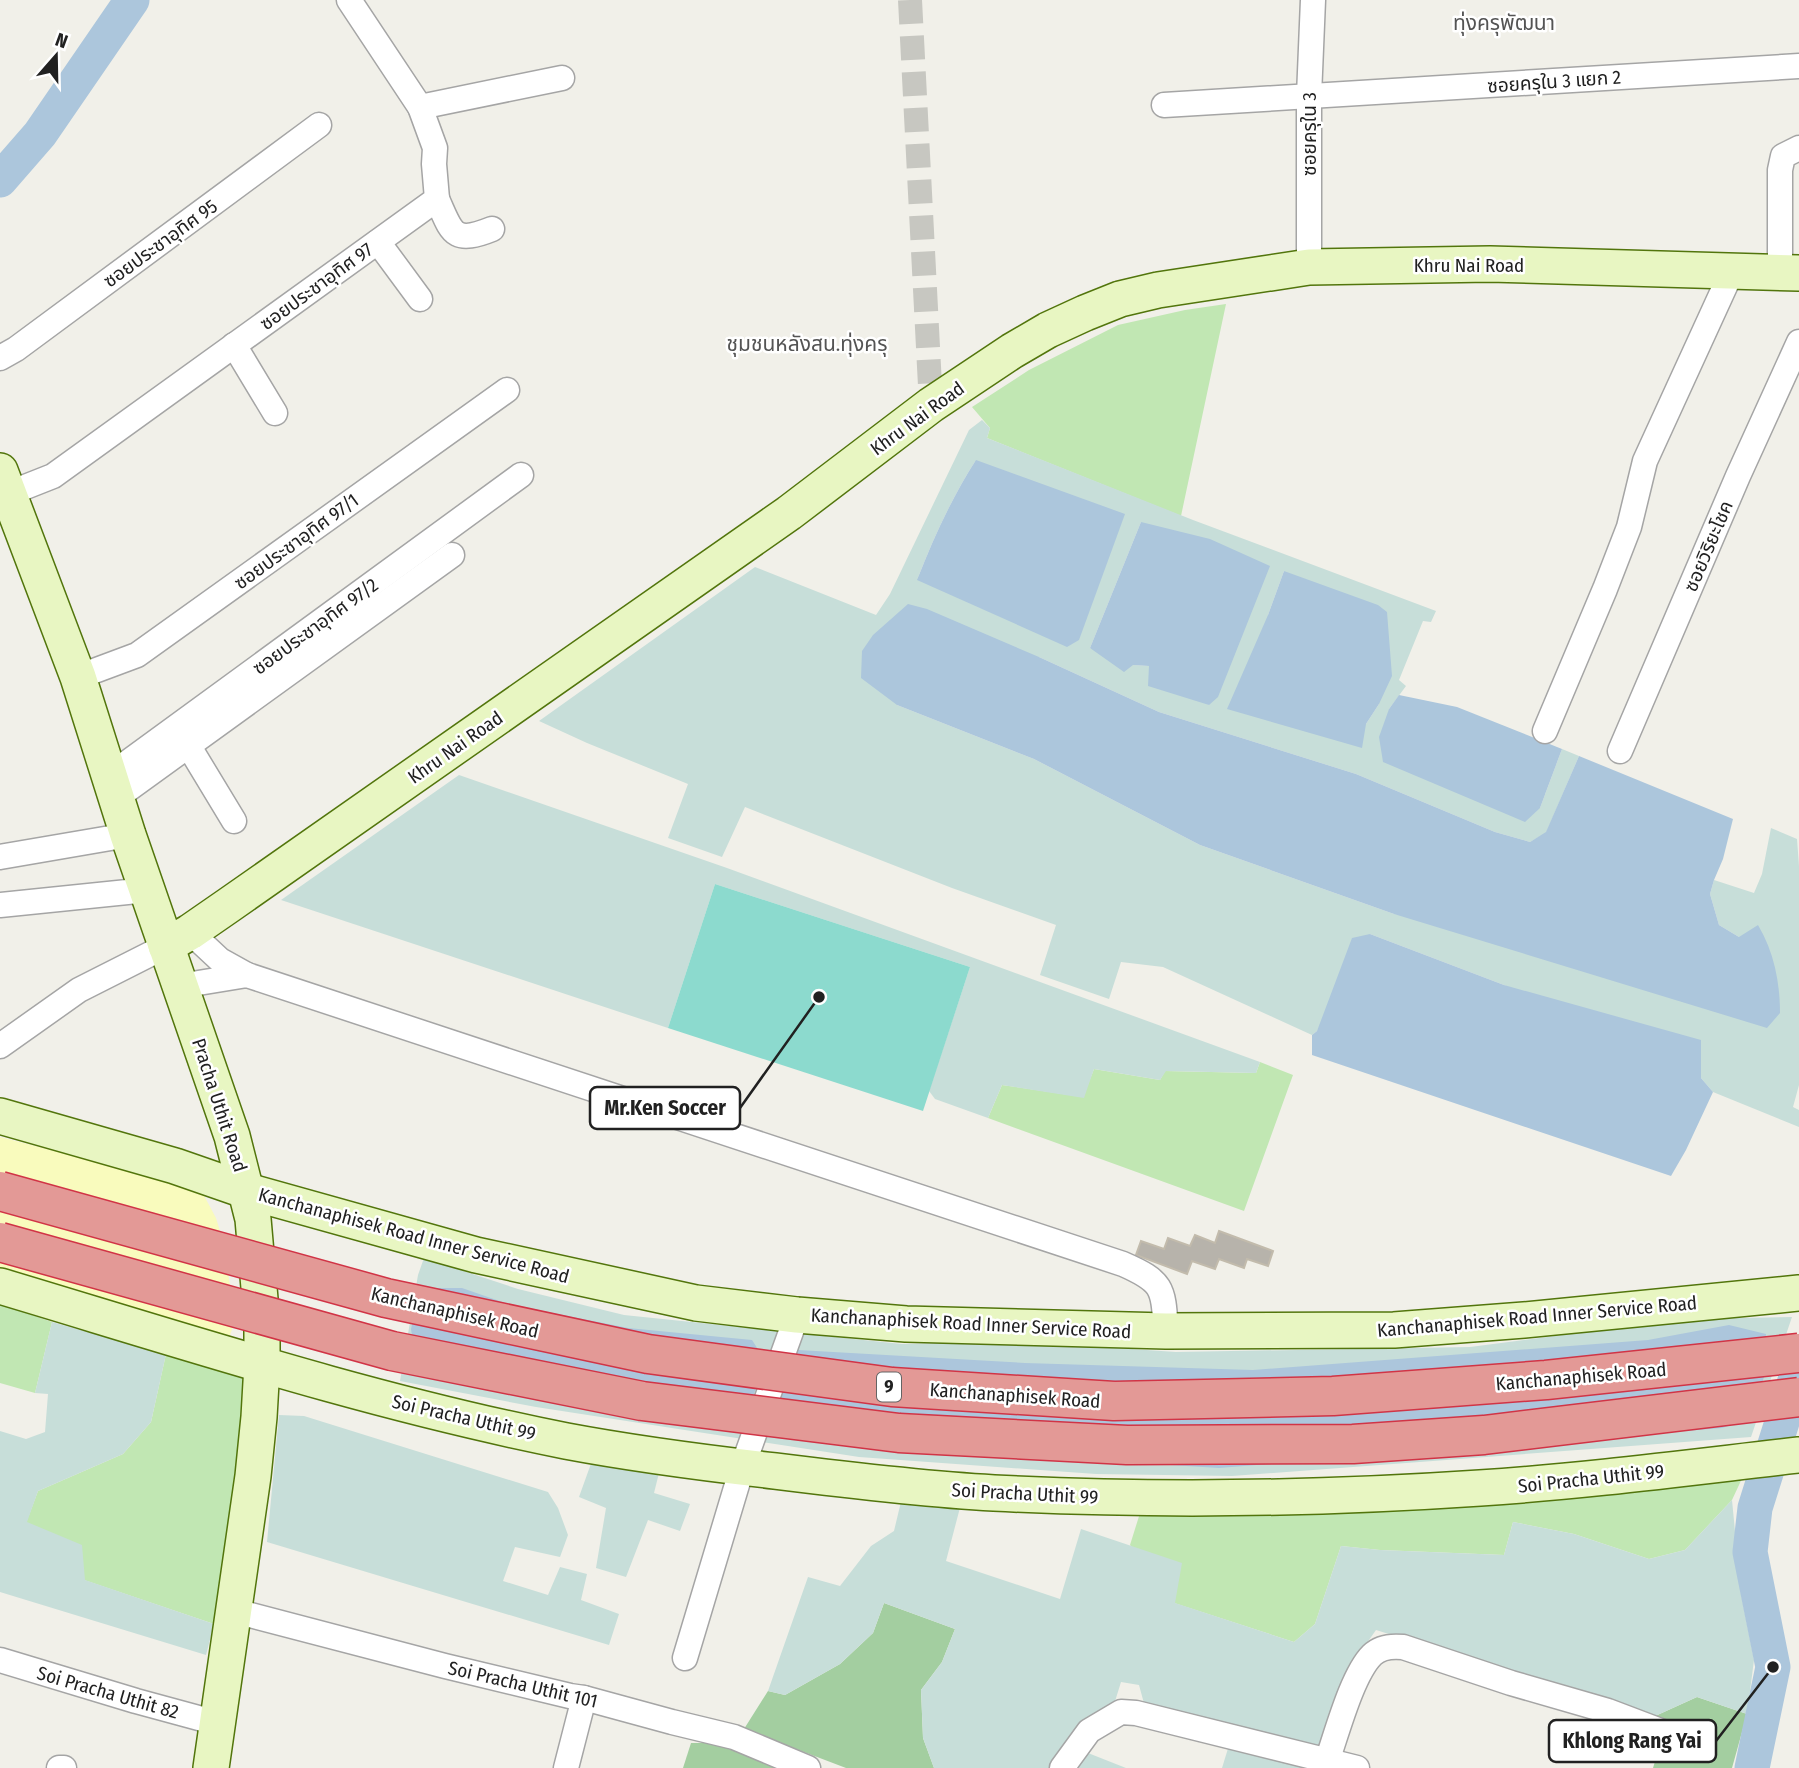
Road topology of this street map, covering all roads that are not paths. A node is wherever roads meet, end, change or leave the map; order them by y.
1 (349, 0) edge
2 (1313, 0) edge
3 (1799, 66) edge
4 (562, 78) dead end
5 (1309, 96) junction
6 (1164, 106) dead end
7 (420, 107) junction
8 (319, 125) dead end
9 (1799, 148) edge
10 (437, 199) junction
11 (492, 229) dead end
12 (378, 242) junction
13 (1309, 267) junction
14 (1732, 271) junction
15 (1790, 273) edge
16 (420, 299) dead end
17 (1799, 342) edge
18 (234, 345) junction
19 (0, 358) edge
20 (507, 390) dead end
21 (275, 413) dead end
22 (521, 475) dead end
23 (5, 482) edge
24 (452, 555) dead end
25 (78, 677) junction
26 (1545, 731) dead end
27 (188, 746) junction
28 (1620, 751) dead end
29 (112, 787) junction
30 (234, 821) dead end
31 (128, 835) junction
32 (0, 857) edge
33 (148, 890) junction
34 (0, 905) edge
35 (178, 939) junction
36 (247, 975) junction
37 (180, 986) junction
38 (0, 1046) edge
39 (0, 1116) edge
40 (0, 1191) edge
41 (247, 1191) junction
42 (0, 1242) edge
43 (0, 1286) edge
44 (1799, 1293) edge
45 (797, 1315) junction
46 (1166, 1331) junction
47 (1799, 1353) edge
48 (262, 1365) junction
49 (1799, 1397) edge
50 (1799, 1455) edge
51 (742, 1468) junction
52 (235, 1611) junction
53 (685, 1658) dead end
54 (0, 1660) edge
55 (584, 1698) junction
56 (216, 1723) junction
57 (1665, 1733) dead end
58 (1327, 1761) junction
59 (211, 1768) edge
60 (566, 1768) edge
61 (808, 1768) edge
62 (1062, 1768) edge
63 (1357, 1768) edge

1 - 7 street
2 - 5 street, ซอยครุใน 3
3 - 5 street, ซอยครุใน 3 แยก 2
4 - 7 street
5 - 6 street, ซอยครุใน 3 แยก 2
5 - 13 street, ซอยครุใน 3
7 - 10 street
8 - 19 street, ซอยประชาอุทิศ 95
9 - 15 street
10 - 11 street
10 - 12 street, ซอยประชาอุทิศ 97
12 - 16 street
12 - 18 street, ซอยประชาอุทิศ 97
13 - 14 main road, Khru Nai Road
13 - 35 main road, Khru Nai Road
14 - 15 main road, Khru Nai Road
14 - 26 street
17 - 28 street, ซอยวิริยะโชค
18 - 21 street
18 - 23 street, ซอยประชาอุทิศ 97
20 - 25 street, ซอยประชาอุทิศ 97/1
22 - 29 street, ซอยประชาอุทิศ 97/2
23 - 25 main road, Pracha Uthit Road
24 - 27 street
25 - 29 main road, Pracha Uthit Road
27 - 29 street
27 - 30 street
29 - 31 main road, Pracha Uthit Road
31 - 32 street
31 - 33 main road, Pracha Uthit Road
33 - 34 street
33 - 35 main road, Pracha Uthit Road
35 - 36 street
35 - 37 main road, Pracha Uthit Road
35 - 38 street
36 - 37 street
36 - 46 street
37 - 41 main road, Pracha Uthit Road
39 - 41 main road, Kanchanaphisek Road Inner Service Road
40 - 47 highway, Kanchanaphisek Road / 9, bridge
41 - 45 main road, Kanchanaphisek Road Inner Service Road
41 - 48 main road, Pracha Uthit Road
42 - 49 highway, 9, bridge
43 - 48 main road, Soi Pracha Uthit 99
44 - 46 main road, Kanchanaphisek Road Inner Service Road
45 - 46 main road, Kanchanaphisek Road Inner Service Road
45 - 51 street
48 - 51 main road, Soi Pracha Uthit 99
48 - 52 main road, Pracha Uthit Road
50 - 51 main road, Soi Pracha Uthit 99
51 - 53 street
52 - 55 street, Soi Pracha Uthit 101
52 - 56 main road, Pracha Uthit Road
54 - 56 street, Soi Pracha Uthit 82
55 - 60 street
55 - 61 street, Soi Pracha Uthit 101
56 - 59 main road, Pracha Uthit Road
57 - 58 street
58 - 62 street
58 - 63 street

